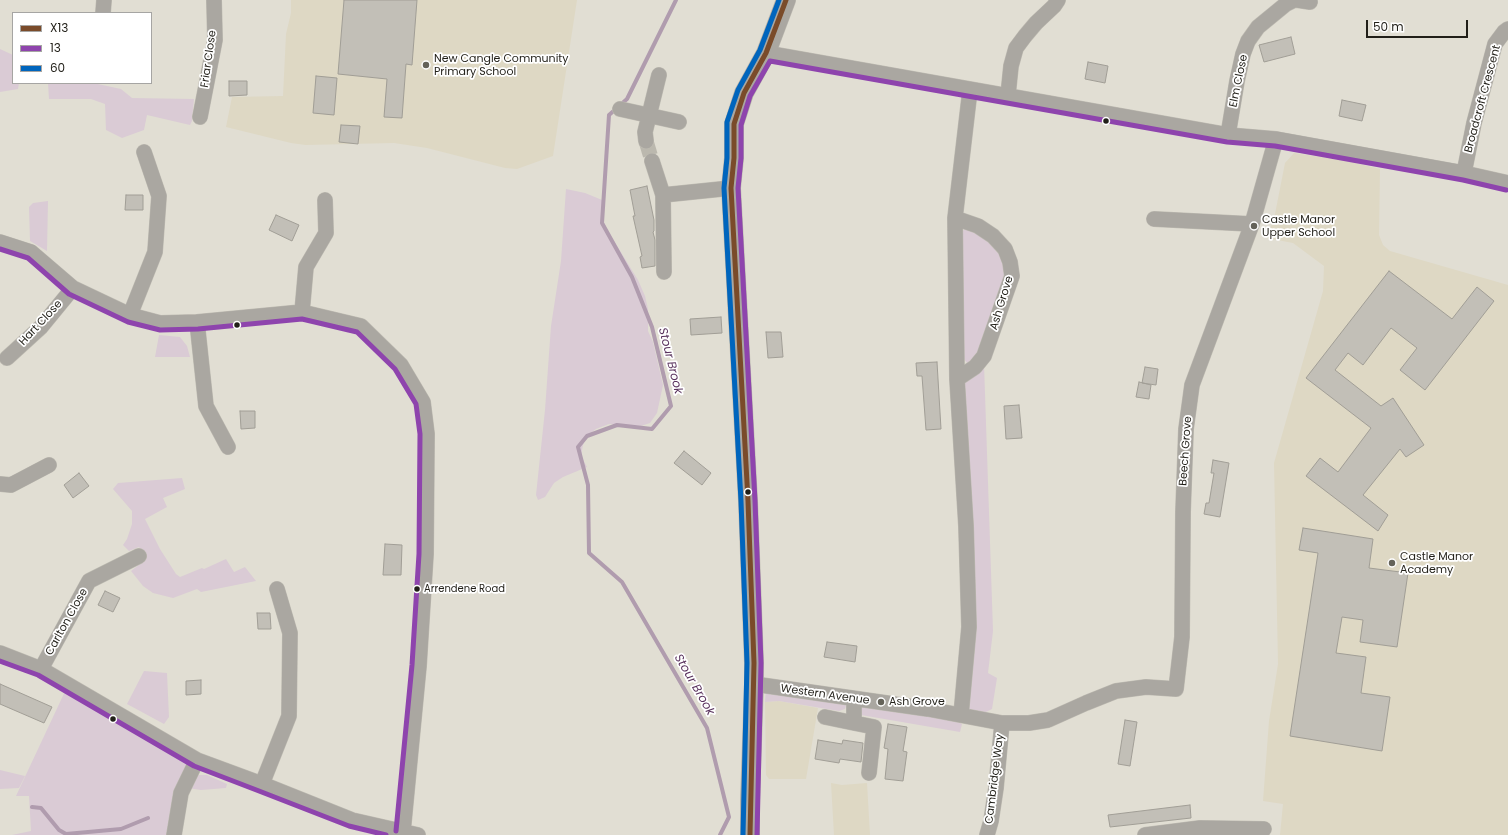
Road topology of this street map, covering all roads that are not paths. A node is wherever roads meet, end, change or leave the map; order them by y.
1 (104, 0) edge
2 (214, 0) edge
3 (786, 0) edge
4 (1058, 0) edge
5 (1300, 1) edge
6 (103, 12) edge
7 (1508, 28) edge
8 (766, 53) junction
9 (659, 75) dead end
10 (970, 90) junction
11 (1008, 96) junction
12 (620, 109) dead end
13 (649, 114) junction
14 (200, 117) dead end
15 (679, 122) dead end
16 (1228, 135) junction
17 (1276, 139) junction
18 (646, 141) tunnel mouth
19 (144, 152) dead end
20 (652, 161) tunnel mouth
21 (1464, 173) junction
22 (1508, 183) edge
23 (731, 188) junction
24 (663, 195) junction
25 (325, 200) dead end
26 (956, 218) junction
27 (1154, 219) dead end
28 (1252, 224) junction
29 (0, 242) edge
30 (664, 272) dead end
31 (73, 288) junction
32 (302, 312) junction
33 (130, 316) junction
34 (197, 322) junction
35 (7, 358) dead end
36 (956, 379) junction
37 (228, 447) dead end
38 (49, 465) dead end
39 (0, 484) edge
40 (139, 556) dead end
41 (277, 589) dead end
42 (0, 653) edge
43 (41, 669) junction
44 (754, 684) junction
45 (1176, 689) joint
46 (854, 699) junction
47 (961, 716) junction
48 (825, 717) dead end
49 (854, 723) junction
50 (1002, 723) junction
51 (197, 760) junction
52 (869, 773) dead end
53 (262, 784) junction
54 (1264, 828) edge
55 (410, 834) edge
56 (174, 835) edge
57 (750, 835) edge
58 (987, 835) edge
59 (1146, 835) edge

1 - 6 street
2 - 14 street, Friar Close
3 - 8 street
4 - 11 street
5 - 16 street, Elm Close
7 - 21 street, Broadcroft Crescent
8 - 10 street
8 - 23 street
9 - 13 street
10 - 11 street
10 - 26 street
11 - 16 street
12 - 13 street
13 - 15 street
13 - 18 street
16 - 17 street
17 - 21 street
17 - 28 street, Beech Grove
19 - 33 street
20 - 24 street
21 - 22 street
23 - 24 street
23 - 44 street
24 - 30 street
25 - 32 street
26 - 36 street
26 - 36 street, Ash Grove
27 - 28 street
28 - 45 street, Beech Grove
29 - 31 street
31 - 33 street
31 - 35 street, Hart Close
32 - 34 street
32 - 55 street
33 - 34 street
34 - 37 street
36 - 47 street
38 - 39 street
40 - 43 street, Carlton Close
41 - 53 street
42 - 43 street
43 - 51 street
44 - 46 street, Western Avenue
44 - 57 street
45 - 50 street, Western Avenue
46 - 47 street, Western Avenue
46 - 49 street
47 - 50 street, Western Avenue
48 - 49 street
49 - 52 street
50 - 58 street, Cambridge Way
51 - 53 street
51 - 56 street
53 - 55 street
54 - 59 street

